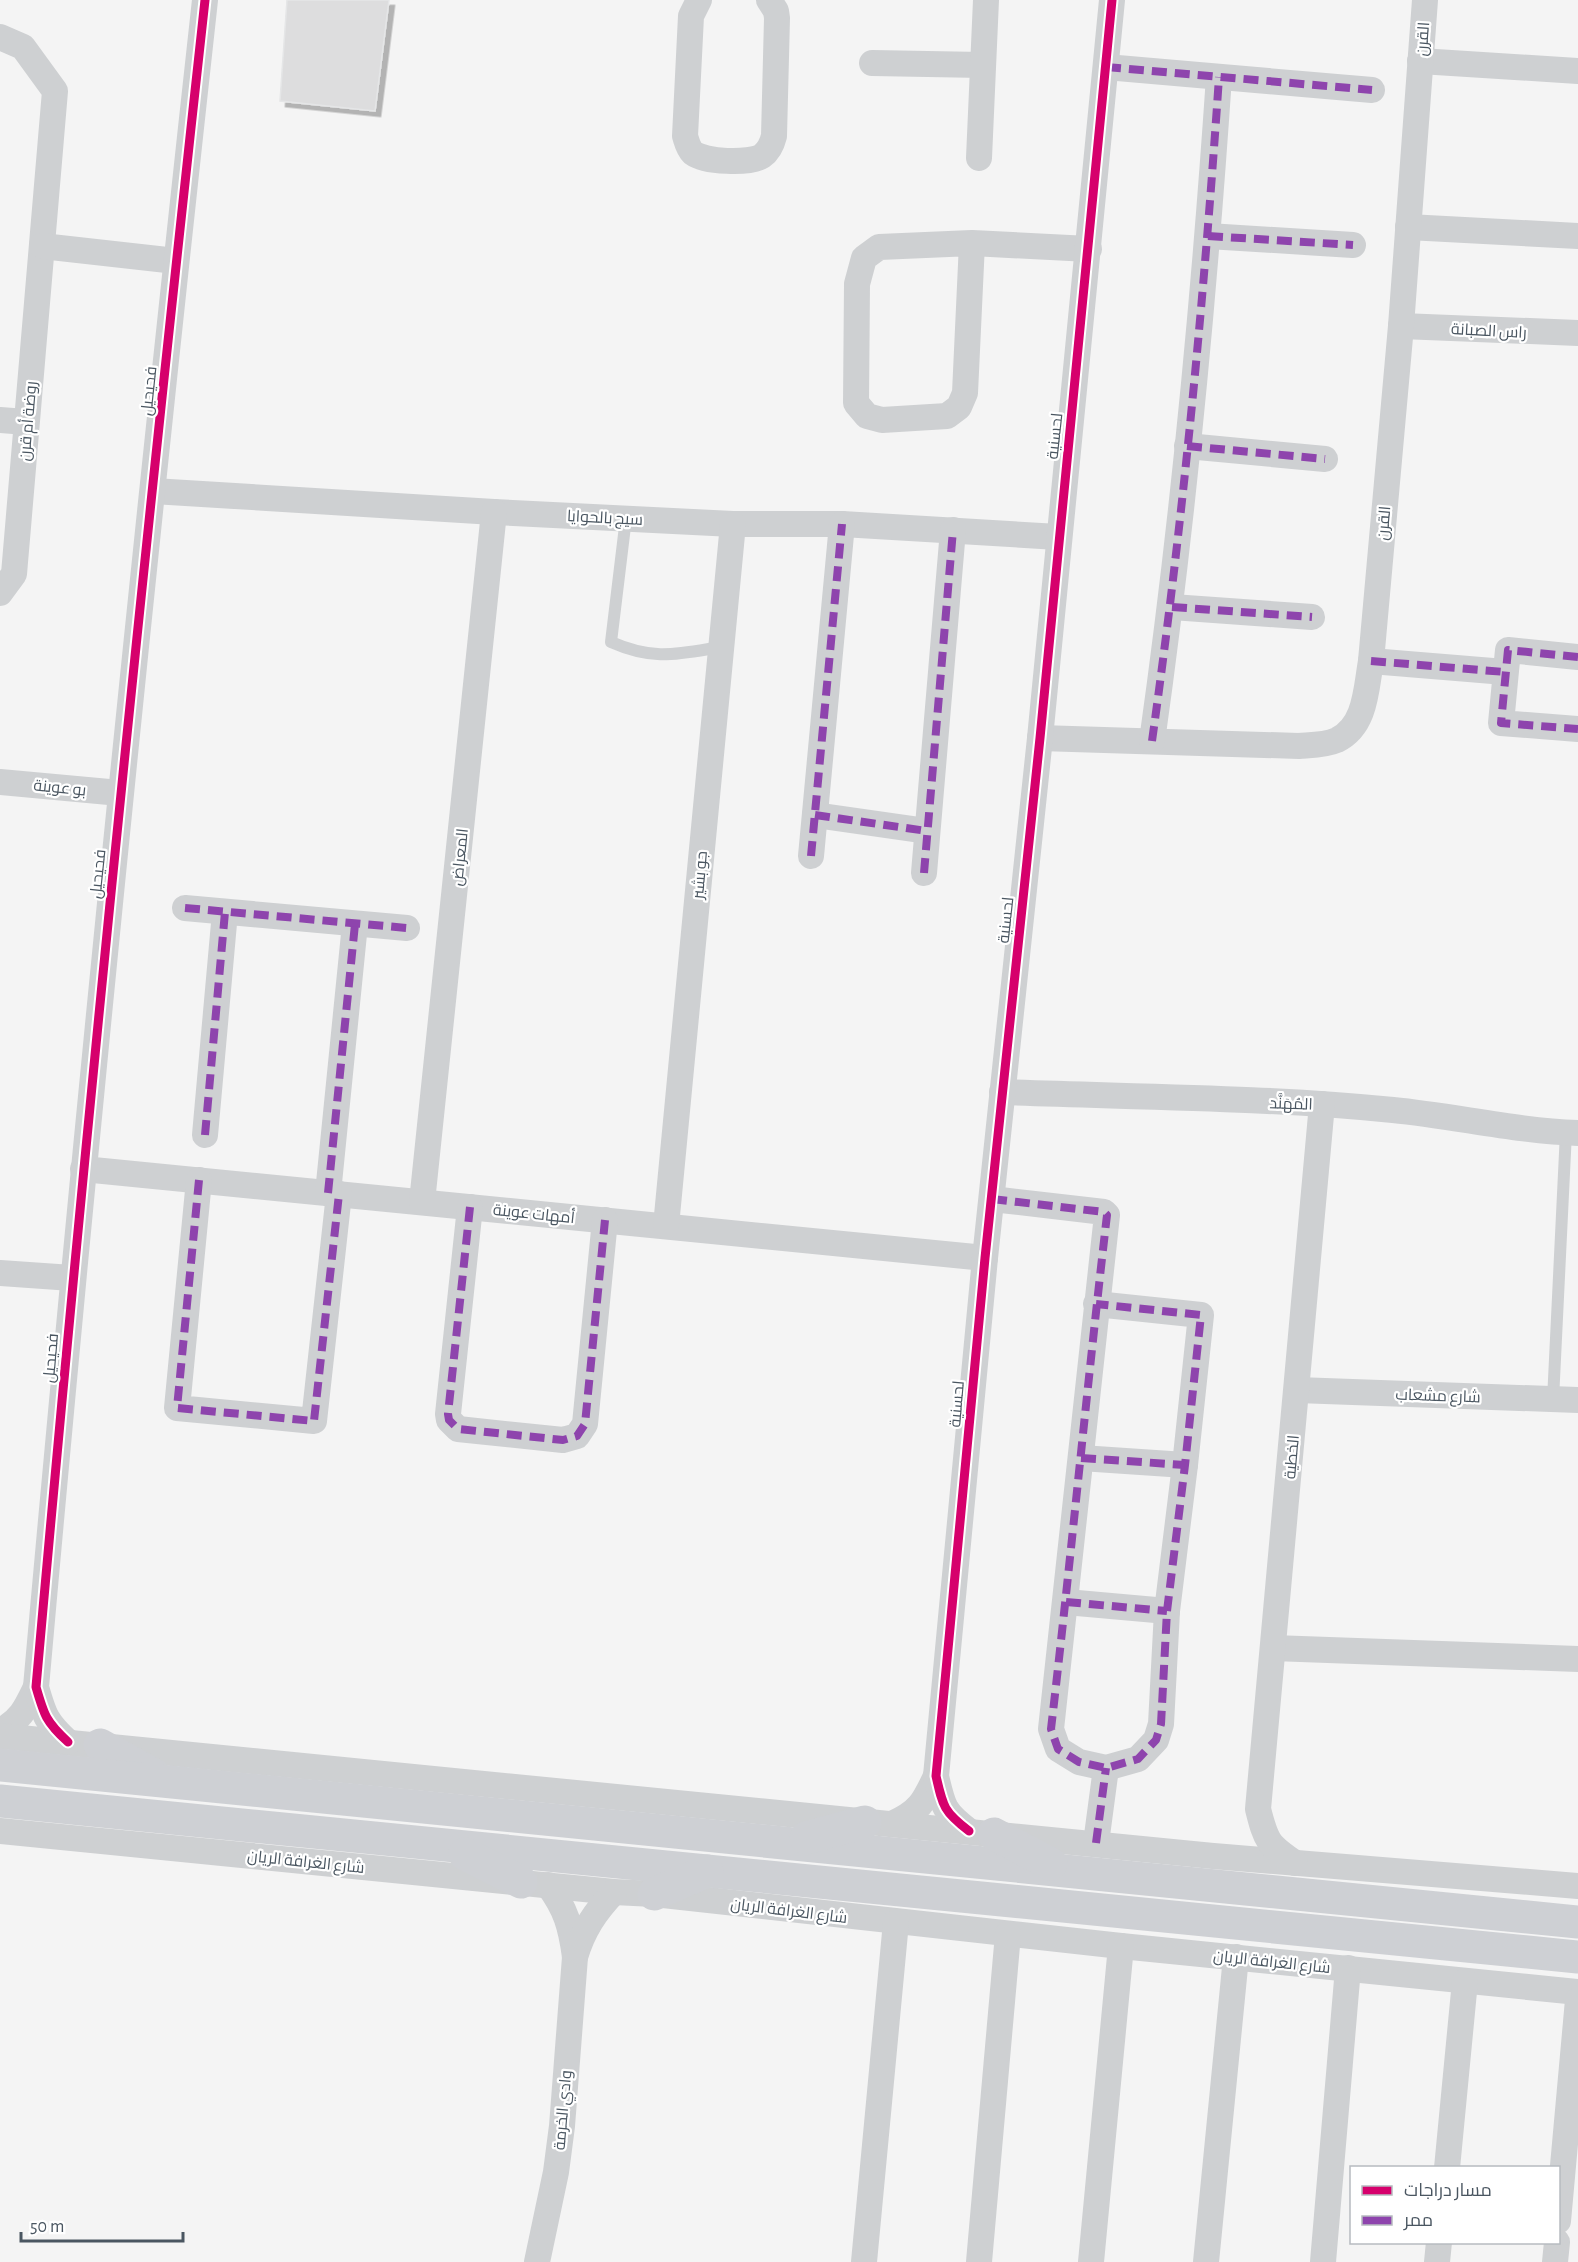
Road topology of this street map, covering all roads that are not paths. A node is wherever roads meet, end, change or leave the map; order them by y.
1 (205, 0) edge
2 (699, 0) edge
3 (769, 0) edge
4 (986, 0) edge
5 (1112, 0) edge
6 (1425, 0) edge
7 (0, 36) edge
8 (1420, 61) junction
9 (872, 63) dead end
10 (983, 65) junction
11 (1106, 67) junction
12 (1578, 71) edge
13 (1219, 77) junction
14 (1372, 90) dead end
15 (979, 158) dead end
16 (1408, 227) junction
17 (1208, 236) junction
18 (1578, 236) edge
19 (972, 243) junction
20 (1353, 245) dead end
21 (42, 246) junction
22 (1089, 249) junction
23 (176, 261) junction
24 (1401, 326) junction
25 (1578, 333) edge
26 (0, 420) edge
27 (26, 422) junction
28 (1186, 446) junction
29 (1325, 459) dead end
30 (153, 491) junction
31 (494, 512) junction
32 (626, 518) junction
33 (733, 524) junction
34 (842, 524) junction
35 (953, 530) junction
36 (1058, 537) junction
37 (0, 593) edge
38 (1172, 607) junction
39 (1312, 617) dead end
40 (721, 647) junction
41 (1578, 657) edge
42 (1371, 661) junction
43 (1505, 672) junction
44 (1578, 729) edge
45 (1040, 738) junction
46 (1152, 741) junction
47 (0, 782) edge
48 (120, 793) junction
49 (815, 815) junction
50 (927, 831) junction
51 (811, 856) dead end
52 (924, 873) dead end
53 (185, 908) dead end
54 (225, 912) junction
55 (355, 924) junction
56 (407, 928) dead end
57 (1002, 1092) junction
58 (1322, 1104) junction
59 (1572, 1132) edge
60 (205, 1136) dead end
61 (83, 1169) junction
62 (199, 1180) junction
63 (333, 1193) junction
64 (992, 1199) junction
65 (422, 1202) junction
66 (470, 1207) junction
67 (605, 1220) junction
68 (666, 1226) junction
69 (985, 1258) junction
70 (0, 1273) edge
71 (72, 1278) junction
72 (1096, 1304) junction
73 (1298, 1390) junction
74 (1565, 1400) edge
75 (1081, 1458) junction
76 (1185, 1465) junction
77 (1066, 1602) junction
78 (1167, 1611) junction
79 (1273, 1648) junction
80 (1578, 1659) edge
81 (36, 1686) junction
82 (0, 1731) edge
83 (0, 1736) edge
84 (84, 1743) junction
85 (0, 1765) edge
86 (1106, 1768) junction
87 (936, 1776) junction
88 (166, 1782) junction
89 (0, 1801) edge
90 (1258, 1809) junction
91 (879, 1823) junction
92 (0, 1831) edge
93 (981, 1833) junction
94 (788, 1843) junction
95 (1096, 1843) junction
96 (447, 1845) junction
97 (1213, 1856) junction
98 (1295, 1863) junction
99 (709, 1870) junction
100 (1066, 1872) junction
101 (534, 1883) junction
102 (1578, 1886) edge
103 (614, 1892) junction
104 (654, 1894) junction
105 (896, 1922) junction
106 (1578, 1922) edge
107 (1008, 1934) junction
108 (1120, 1946) junction
109 (575, 1957) junction
110 (1236, 1957) junction
111 (1578, 1957) edge
112 (1347, 1968) junction
113 (1466, 1981) junction
114 (1578, 1992) edge
115 (1578, 2000) edge
116 (1446, 2166) edge
117 (1560, 2199) edge
118 (1439, 2244) edge
119 (1557, 2244) edge
120 (537, 2262) edge
121 (864, 2262) edge
122 (979, 2262) edge
123 (1091, 2262) edge
124 (1206, 2262) edge
125 (1323, 2262) edge
126 (1437, 2262) edge
127 (1555, 2262) edge

1 - 23 street, فحيحيل
2 - 3 street
4 - 10 street
5 - 11 street, لحسنية
6 - 8 street, القرن
7 - 21 street, روضة أم قرن
8 - 12 street
8 - 16 street, القرن
9 - 10 street
10 - 15 street
11 - 13 street
11 - 22 street, لحسنية
13 - 14 street
13 - 17 street
16 - 18 street
16 - 24 street, القرن
17 - 20 street
17 - 28 street
19 - 19 street
19 - 22 street
21 - 23 street
21 - 27 street, روضة أم قرن
22 - 36 street, لحسنية
23 - 30 street, فحيحيل
24 - 25 street, راس الصبانة
24 - 42 street, القرن
26 - 27 street
27 - 37 street, روضة أم قرن
28 - 29 street
28 - 38 street
30 - 31 street, سيج بالحوايا
30 - 48 street, فحيحيل
31 - 32 street, سيج بالحوايا
31 - 65 street, المعراض
32 - 33 street, سيج بالحوايا
32 - 40 lane
33 - 34 street, سيج بالحوايا
33 - 40 street, جو بشير
34 - 35 street, سيج بالحوايا
34 - 49 street
35 - 36 street, سيج بالحوايا
35 - 50 street
36 - 45 street, لحسنية
38 - 39 street
38 - 46 street
40 - 68 street, جو بشير
41 - 43 street
42 - 43 street
42 - 46 street, القرن
43 - 44 street
45 - 46 street, القرن
45 - 57 street, لحسنية
47 - 48 street, بو عوينة
48 - 61 street, فحيحيل
49 - 50 street
49 - 51 street
50 - 52 street
53 - 54 street
54 - 55 street
54 - 60 street
55 - 56 street
55 - 63 street
57 - 58 street, المُهَنَّد
57 - 64 street, لحسنية
58 - 59 street, المُهَنَّد
58 - 73 street, الخطية
59 - 74 lane
61 - 62 street, أمهات عوينة
61 - 71 street, فحيحيل
62 - 63 street, أمهات عوينة
62 - 63 street
63 - 65 street, أمهات عوينة
64 - 69 street, لحسنية
64 - 72 street
65 - 66 street, أمهات عوينة
66 - 67 street, أمهات عوينة
66 - 67 street
67 - 68 street, أمهات عوينة
68 - 69 street, أمهات عوينة
69 - 87 street, لحسنية
70 - 71 street
71 - 81 street, فحيحيل
72 - 75 street
72 - 76 street
73 - 74 street, شارع مشعاب
73 - 79 street, الخطية
75 - 76 street
75 - 77 street
76 - 78 street
77 - 78 street
77 - 86 street
78 - 86 street
79 - 80 street
79 - 90 street, الخطية
81 - 82 street, فحيحيل
81 - 84 street, فحيحيل
83 - 84 street
84 - 88 main road
84 - 91 street
85 - 88 main road
86 - 95 street
87 - 91 street, لحسنية
87 - 93 street, لحسنية
88 - 94 main road
89 - 96 main road, شارع الغرافة الريان
90 - 97 street, الخطية
90 - 98 street, الخطية
91 - 93 street
91 - 94 main road
92 - 101 street, شارع الغرافة الريان
93 - 95 street
93 - 100 main road
94 - 100 main road
95 - 97 street
96 - 99 main road, شارع الغرافة الريان
96 - 101 main road
97 - 98 street
98 - 102 street
99 - 104 main road
99 - 111 main road, شارع الغرافة الريان
100 - 106 main road
101 - 103 street, شارع الغرافة الريان
101 - 109 street, وادي الخرمة
103 - 104 street, شارع الغرافة الريان
103 - 109 street, وادي الخرمة
104 - 105 street, شارع الغرافة الريان
105 - 107 street, شارع الغرافة الريان
105 - 121 street
107 - 108 street, شارع الغرافة الريان
107 - 122 street
108 - 110 street, شارع الغرافة الريان
108 - 123 street
109 - 120 street, وادي الخرمة
110 - 112 street, شارع الغرافة الريان
110 - 124 street
112 - 113 street, شارع الغرافة الريان
112 - 125 street
113 - 114 street, شارع الغرافة الريان
113 - 116 street
115 - 117 street
118 - 126 street
119 - 127 street

